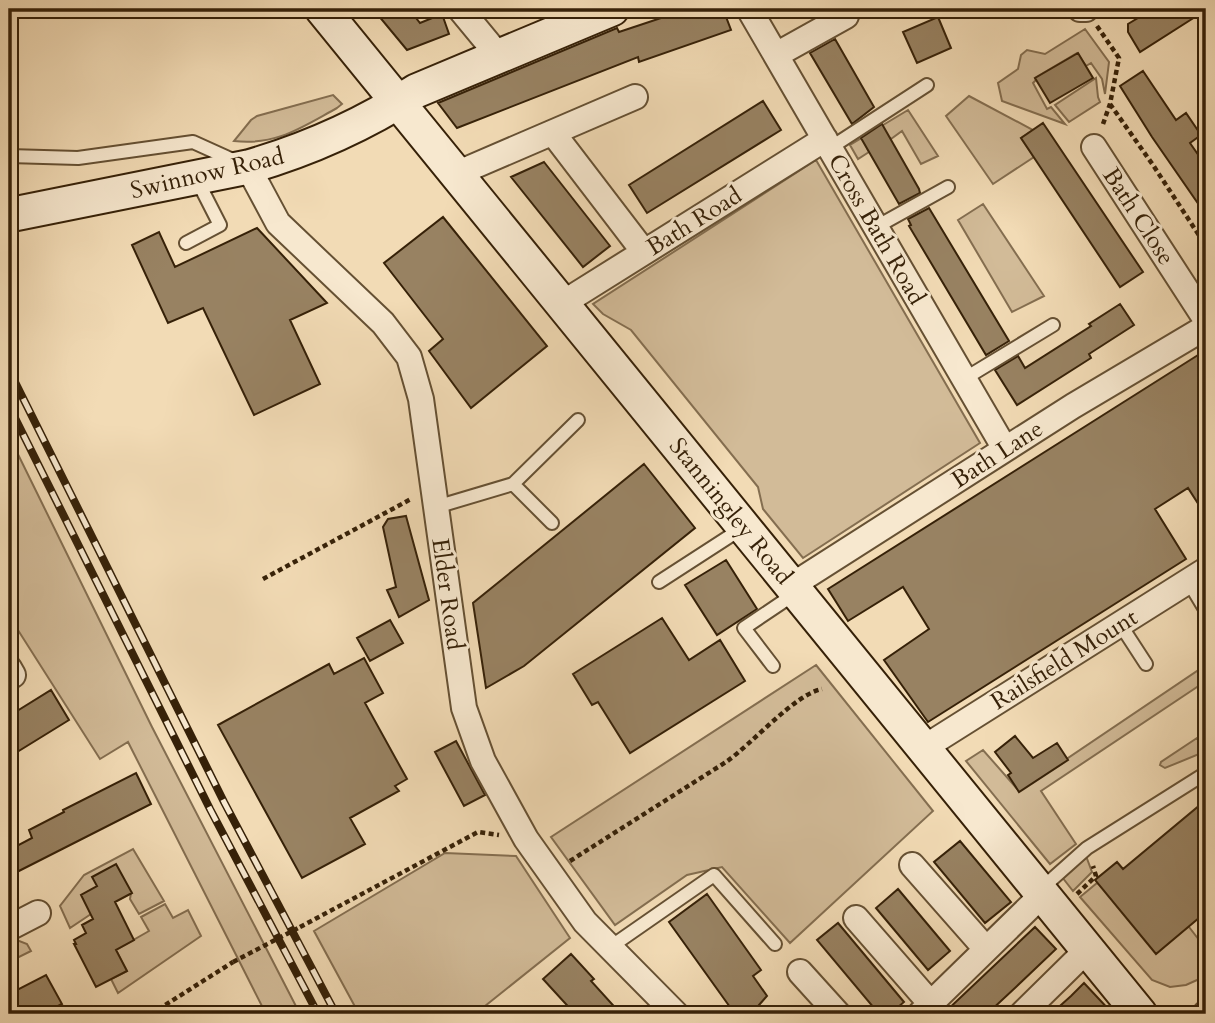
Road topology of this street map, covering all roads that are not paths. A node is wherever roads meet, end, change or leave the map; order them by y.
1 (322, 9) edge
2 (460, 9) edge
3 (612, 9) edge
4 (749, 9) edge
5 (846, 16) dead end
6 (498, 55) junction
7 (776, 55) junction
8 (927, 85) dead end
9 (635, 97) dead end
10 (397, 103) junction
11 (553, 133) junction
12 (827, 143) junction
13 (1094, 147) road end
14 (9, 156) edge
15 (248, 167) junction
16 (456, 174) junction
17 (196, 178) junction
18 (948, 187) dead end
19 (9, 215) edge
20 (876, 227) junction
21 (186, 243) dead end
22 (644, 252) junction
23 (563, 303) junction
24 (1206, 320) edge
25 (1053, 325) dead end
26 (1206, 327) edge
27 (964, 379) junction
28 (578, 420) dead end
29 (1005, 449) junction
30 (513, 484) junction
31 (435, 497) junction
32 (552, 523) dead end
33 (744, 527) junction
34 (1197, 576) edge
35 (659, 582) dead end
36 (794, 590) junction
37 (1206, 611) edge
38 (1120, 624) junction
39 (1146, 664) dead end
40 (773, 666) dead end
41 (9, 668) edge
42 (9, 677) edge
43 (922, 748) junction
44 (1206, 773) edge
45 (912, 865) dead end
46 (1041, 893) junction
47 (38, 913) dead end
48 (856, 918) dead end
49 (9, 928) edge
50 (775, 944) dead end
51 (609, 948) junction
52 (986, 950) junction
53 (1087, 950) junction
54 (800, 972) dead end
55 (926, 1009) edge
56 (676, 1014) edge
57 (838, 1014) edge
58 (1022, 1014) edge
59 (1140, 1014) edge

1 - 10 street, Stanningley Road
2 - 6 street
3 - 6 street, Swinnow Road
4 - 7 street, Cross Bath Road
5 - 7 street
6 - 10 street, Swinnow Road
7 - 12 street, Cross Bath Road
8 - 12 lane
9 - 11 street
10 - 15 street, Swinnow Road
10 - 16 street, Stanningley Road
11 - 16 street
11 - 22 street
12 - 20 street, Cross Bath Road
12 - 22 street, Bath Road
13 - 24 street, Bath Close
14 - 15 lane
15 - 17 street, Swinnow Road
15 - 31 street, Elder Road
16 - 23 street, Stanningley Road
17 - 19 street, Swinnow Road
17 - 21 lane
18 - 20 lane
20 - 27 street, Cross Bath Road
22 - 23 street, Bath Road
23 - 33 street, Stanningley Road
25 - 27 lane
26 - 29 street, Bath Lane
27 - 29 street, Cross Bath Road
28 - 30 lane
29 - 36 street, Bath Lane
30 - 31 lane
30 - 32 lane
31 - 51 street, Elder Road
33 - 35 lane
33 - 36 street, Stanningley Road
34 - 37 lane
34 - 38 street, Railsfield Mount
36 - 40 lane
36 - 43 street, Stanningley Road
38 - 39 lane
38 - 43 street, Railsfield Mount
41 - 42 street
43 - 46 street, Stanningley Road
44 - 46 lane
45 - 52 street
46 - 52 street
46 - 53 street, Stanningley Road
47 - 49 street
48 - 55 street
50 - 51 lane
51 - 56 street, Elder Road
52 - 55 street
53 - 58 street
53 - 59 street, Stanningley Road
54 - 57 street

